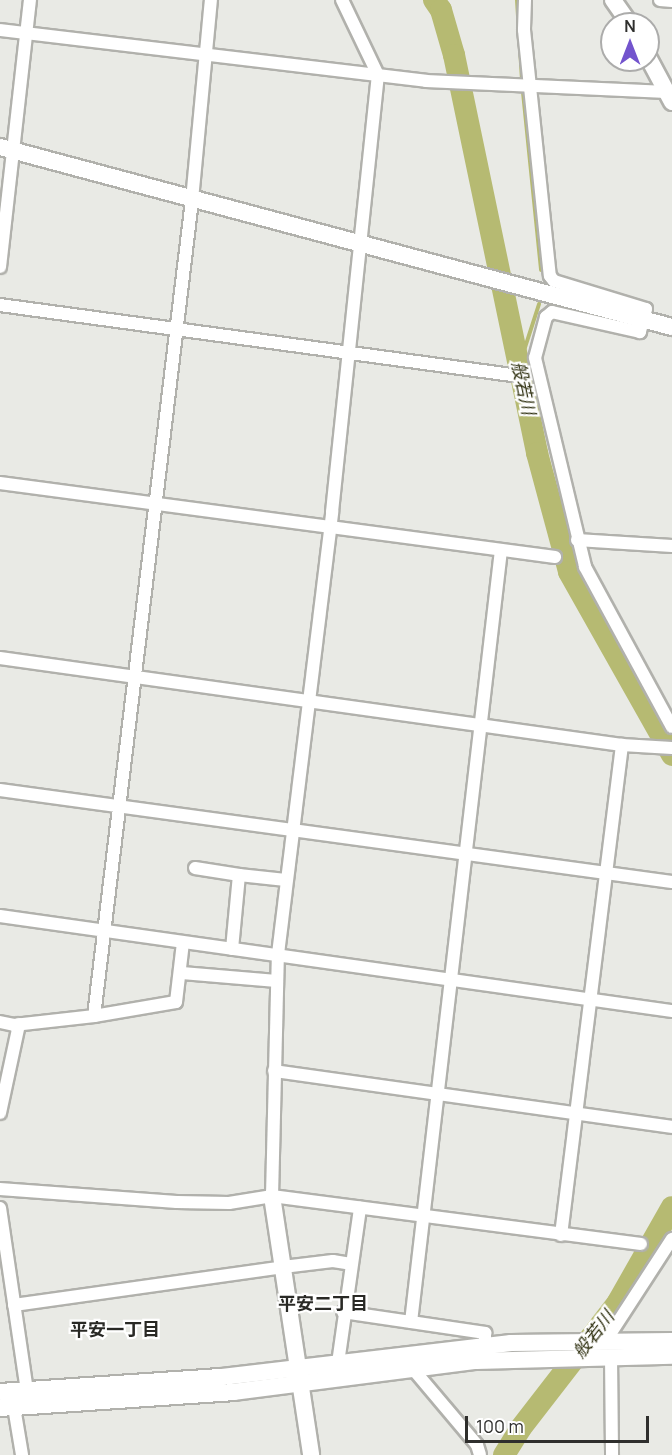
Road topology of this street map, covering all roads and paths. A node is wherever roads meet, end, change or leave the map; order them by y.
1 (30, 0) edge
2 (211, 0) edge
3 (342, 0) edge
4 (525, 0) edge
5 (660, 0) edge
6 (672, 1) edge
7 (0, 30) edge
8 (27, 33) junction
9 (206, 55) junction
10 (657, 72) edge
11 (378, 75) junction
12 (530, 86) junction
13 (670, 95) edge
14 (7, 149) edge
15 (192, 200) junction
16 (359, 245) junction
17 (0, 267) edge
18 (0, 305) edge
19 (644, 320) junction
20 (672, 327) edge
21 (175, 328) junction
22 (349, 353) junction
23 (512, 375) dead end
24 (0, 483) edge
25 (154, 504) junction
26 (331, 526) junction
27 (577, 540) junction
28 (672, 546) edge
29 (501, 550) junction
30 (555, 557) dead end
31 (0, 658) edge
32 (133, 677) junction
33 (307, 702) junction
34 (481, 726) junction
35 (672, 727) edge
36 (622, 745) junction
37 (672, 748) edge
38 (0, 790) edge
39 (120, 807) junction
40 (293, 832) junction
41 (465, 855) junction
42 (195, 868) dead end
43 (606, 874) junction
44 (239, 875) junction
45 (286, 880) junction
46 (672, 882) edge
47 (0, 916) edge
48 (102, 930) junction
49 (183, 942) junction
50 (232, 949) junction
51 (278, 954) junction
52 (182, 973) junction
53 (450, 980) junction
54 (277, 981) junction
55 (590, 1000) junction
56 (672, 1011) edge
57 (94, 1016) junction
58 (0, 1022) edge
59 (19, 1024) junction
60 (274, 1071) junction
61 (437, 1094) junction
62 (576, 1111) junction
63 (0, 1113) edge
64 (672, 1127) edge
65 (0, 1189) edge
66 (272, 1196) junction
67 (0, 1208) edge
68 (360, 1208) junction
69 (423, 1216) junction
70 (561, 1235) junction
71 (641, 1244) dead end
72 (670, 1247) edge
73 (351, 1264) junction
74 (283, 1267) junction
75 (14, 1305) junction
76 (344, 1312) junction
77 (411, 1322) junction
78 (672, 1341) edge
79 (485, 1346) junction
80 (605, 1347) junction
81 (672, 1356) edge
82 (338, 1363) junction
83 (413, 1369) junction
84 (300, 1376) junction
85 (27, 1391) junction
86 (0, 1392) edge
87 (7, 1407) edge
88 (22, 1455) edge
89 (311, 1455) edge
90 (480, 1455) edge
91 (612, 1455) edge

1 - 8 street
2 - 9 street
3 - 11 street
4 - 12 street
5 - 6 street
7 - 8 street
8 - 9 street
8 - 14 street
9 - 11 street
9 - 15 street
10 - 13 street
11 - 12 street
11 - 16 street
12 - 13 street
12 - 19 street
14 - 15 street
14 - 17 street
15 - 16 street
15 - 21 street
16 - 19 street
16 - 22 street
18 - 21 street
19 - 20 street
19 - 27 street
21 - 22 street
21 - 25 street
22 - 23 street
22 - 26 street
24 - 25 street
25 - 26 street
25 - 32 street
26 - 29 street
26 - 33 street
27 - 28 street
27 - 35 street
29 - 30 street
29 - 34 street
31 - 32 street
32 - 33 street
32 - 39 street
33 - 34 street
33 - 40 street
34 - 36 street
34 - 41 street
36 - 37 street
36 - 43 street
38 - 39 street
39 - 40 street
39 - 48 street
40 - 41 street
40 - 45 street
41 - 43 street
41 - 53 street
42 - 44 street
43 - 46 street
43 - 55 street
44 - 45 street
44 - 50 street
45 - 51 street
47 - 48 street
48 - 49 street
48 - 57 street
49 - 50 street
49 - 52 street
50 - 51 street
51 - 53 street
51 - 54 street
52 - 54 street
52 - 57 street
53 - 55 street
53 - 61 street
54 - 60 street
55 - 56 street
55 - 62 street
57 - 59 street
58 - 59 street
59 - 63 street
60 - 61 street
60 - 66 street
61 - 62 street
61 - 69 street
62 - 64 street
62 - 70 street
65 - 66 street
66 - 68 street
66 - 74 street
67 - 75 street
68 - 69 street
68 - 73 street
69 - 70 street
69 - 77 street
70 - 71 street
72 - 80 street
73 - 74 street
73 - 76 street
74 - 75 street
74 - 84 street
75 - 85 street
76 - 77 street
76 - 82 street
77 - 79 street
78 - 80 street
79 - 80 street
79 - 82 street
80 - 81 street
80 - 83 street
80 - 91 street
82 - 84 street
83 - 84 street
83 - 90 street
84 - 85 street
84 - 87 street
84 - 89 street
85 - 86 street
87 - 88 street

